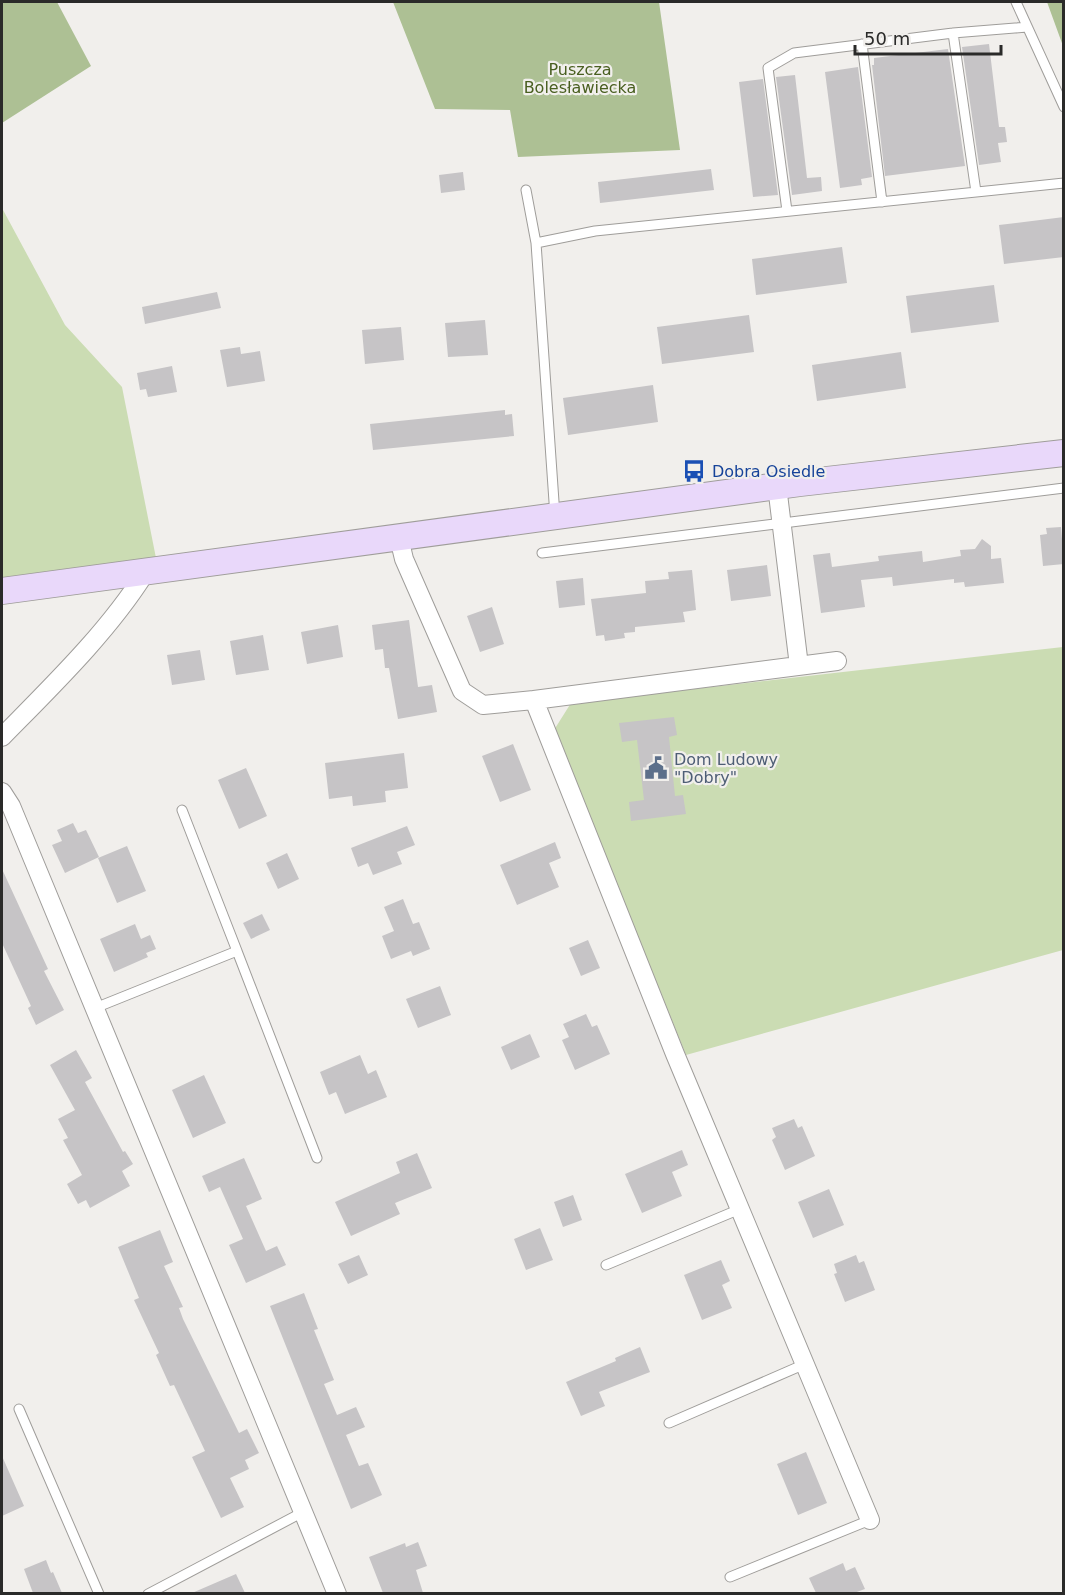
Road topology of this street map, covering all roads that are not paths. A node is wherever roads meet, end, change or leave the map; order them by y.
1 (1016, 2) edge
2 (1027, 27) junction
3 (952, 33) junction
4 (862, 44) junction
5 (1064, 107) edge
6 (1064, 183) edge
7 (526, 190) dead end
8 (976, 192) junction
9 (882, 202) junction
10 (787, 212) junction
11 (536, 243) junction
12 (1064, 453) edge
13 (777, 486) junction
14 (1064, 488) edge
15 (555, 518) junction
16 (781, 524) junction
17 (399, 538) junction
18 (542, 553) dead end
19 (145, 573) junction
20 (2, 591) edge
21 (837, 662) dead end
22 (798, 666) junction
23 (534, 700) junction
24 (2, 737) edge
25 (2, 792) edge
26 (182, 810) dead end
27 (237, 951) junction
28 (95, 1008) junction
29 (318, 1158) dead end
30 (740, 1209) junction
31 (606, 1265) dead end
32 (805, 1364) junction
33 (19, 1409) dead end
34 (669, 1423) dead end
35 (305, 1511) junction
36 (870, 1520) joint
37 (730, 1577) dead end
38 (99, 1593) edge
39 (148, 1593) edge
40 (338, 1593) edge

1 - 2 lane
2 - 3 lane
2 - 5 lane
3 - 4 lane
3 - 8 lane
4 - 9 lane
4 - 10 lane
6 - 8 lane
7 - 11 lane
8 - 9 lane
9 - 10 lane
10 - 11 lane
11 - 15 lane
12 - 13 main road
13 - 15 main road
13 - 16 street
14 - 16 lane
15 - 17 main road
16 - 18 lane
16 - 22 street
17 - 19 main road
17 - 23 street
19 - 20 main road
19 - 24 street
21 - 22 street
22 - 23 street
23 - 30 street
25 - 28 street
26 - 27 lane
27 - 28 lane
27 - 29 lane
28 - 35 street
30 - 31 lane
30 - 32 street
32 - 34 lane
32 - 36 street
33 - 38 lane
35 - 39 lane
35 - 40 street
36 - 37 lane

